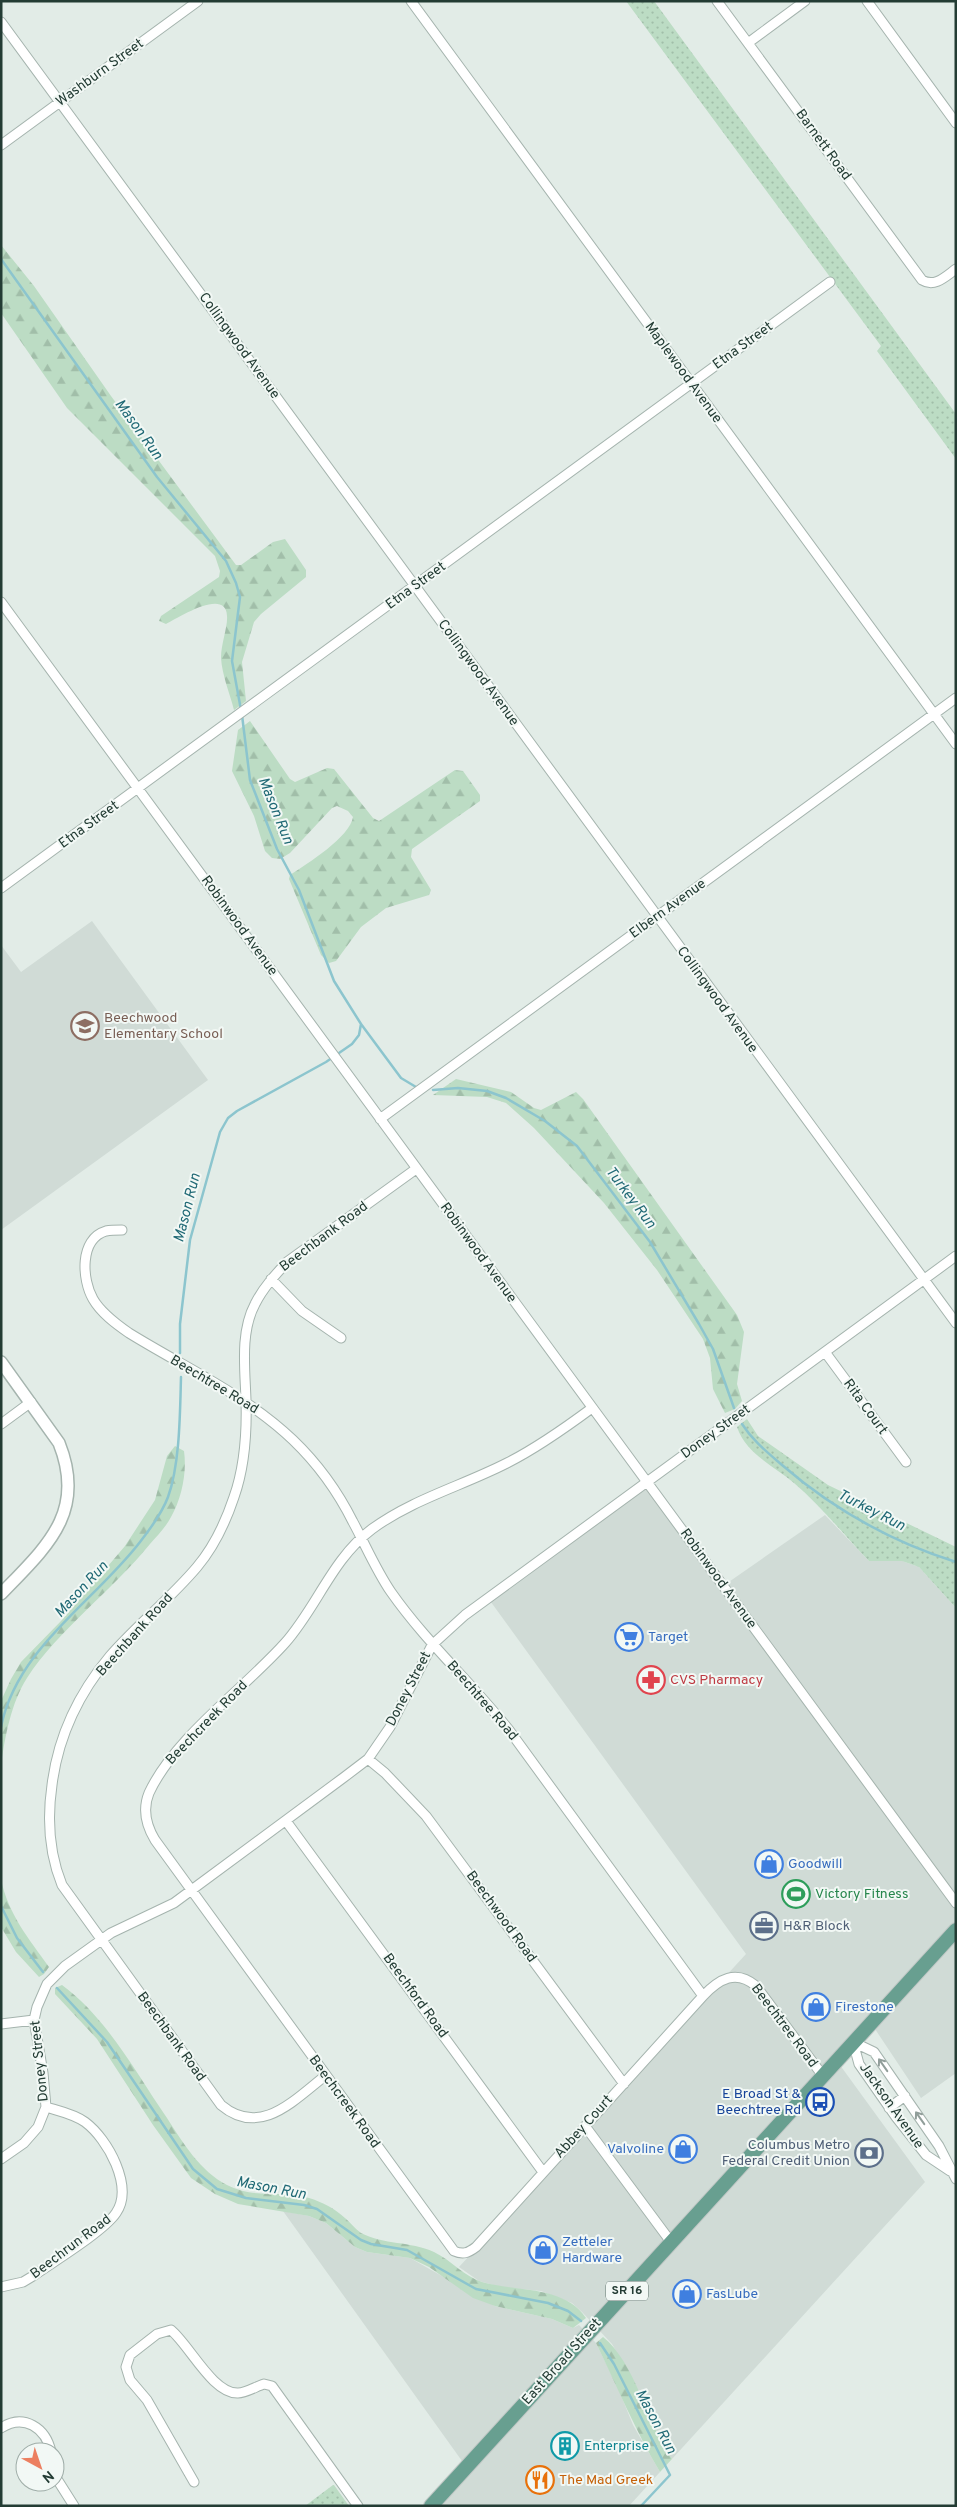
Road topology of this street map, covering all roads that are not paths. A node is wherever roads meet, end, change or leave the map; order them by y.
1 (198, 1) edge
2 (411, 1) edge
3 (717, 1) edge
4 (804, 1) edge
5 (867, 1) edge
6 (1, 22) edge
7 (748, 42) junction
8 (60, 102) junction
9 (956, 123) edge
10 (1, 145) edge
11 (956, 269) edge
12 (830, 282) dead end
13 (692, 384) junction
14 (415, 587) junction
15 (1, 602) edge
16 (956, 698) edge
17 (934, 714) junction
18 (956, 744) edge
19 (138, 789) junction
20 (1, 888) edge
21 (656, 917) junction
22 (380, 1119) junction
23 (416, 1169) junction
24 (122, 1230) dead end
25 (956, 1256) edge
26 (271, 1279) junction
27 (924, 1280) junction
28 (956, 1323) edge
29 (341, 1338) dead end
30 (825, 1352) junction
31 (1, 1362) edge
32 (31, 1402) junction
33 (246, 1402) junction
34 (592, 1408) junction
35 (1, 1424) edge
36 (906, 1462) dead end
37 (647, 1482) junction
38 (361, 1538) junction
39 (1, 1594) edge
40 (432, 1645) junction
41 (368, 1759) junction
42 (286, 1821) junction
43 (192, 1891) junction
44 (956, 1903) edge
45 (956, 1930) edge
46 (101, 1940) junction
47 (704, 1996) junction
48 (34, 2020) junction
49 (1, 2024) edge
50 (853, 2042) junction
51 (325, 2076) junction
52 (823, 2076) junction
53 (624, 2084) junction
54 (905, 2096) junction
55 (46, 2107) junction
56 (889, 2108) junction
57 (585, 2126) junction
58 (939, 2146) junction
59 (926, 2155) junction
60 (1, 2159) edge
61 (543, 2172) junction
62 (953, 2175) edge
63 (671, 2242) junction
64 (461, 2254) joint
65 (1, 2287) edge
66 (1, 2428) edge
67 (47, 2442) edge
68 (194, 2482) dead end
69 (65, 2492) edge
70 (74, 2506) edge
71 (358, 2506) edge
72 (431, 2506) edge

1 - 8 street, Washburn Street
2 - 13 street, Maplewood Avenue
3 - 7 street, Barnett Road
4 - 7 street
5 - 9 street
6 - 8 street, Collingwood Avenue
7 - 11 street, Barnett Road
8 - 10 street, Washburn Street
8 - 14 street, Collingwood Avenue
12 - 13 street, Etna Street
13 - 14 street, Etna Street
13 - 17 street, Maplewood Avenue
14 - 19 street, Etna Street
14 - 21 street, Collingwood Avenue
15 - 19 street, Robinwood Avenue
16 - 17 street, Elbern Avenue
17 - 18 street, Maplewood Avenue
17 - 21 street, Elbern Avenue
19 - 20 street, Etna Street
19 - 22 street, Robinwood Avenue
21 - 22 street, Elbern Avenue
21 - 27 street, Collingwood Avenue
22 - 23 street, Robinwood Avenue
23 - 26 street, Beechbank Road
23 - 34 street, Robinwood Avenue
24 - 33 street, Beechtree Road
25 - 27 street, Doney Street
26 - 29 street
26 - 33 street, Beechbank Road
27 - 28 street, Collingwood Avenue
27 - 30 street, Doney Street
30 - 36 street, Rita Court
30 - 37 street, Doney Street
31 - 32 street
32 - 35 street
32 - 39 street
33 - 38 street, Beechtree Road
33 - 46 street, Beechbank Road
34 - 37 street, Robinwood Avenue
34 - 38 street, Beechcreek Road
37 - 40 street, Doney Street
37 - 44 street, Robinwood Avenue
38 - 40 street, Beechtree Road
38 - 43 street, Beechcreek Road
40 - 41 street, Doney Street
40 - 47 street, Beechtree Road
41 - 42 street, Doney Street
41 - 53 street, Beechwood Road
42 - 43 street, Doney Street
42 - 61 street, Beechford Road
43 - 46 street, Doney Street
43 - 51 street, Beechcreek Road
45 - 50 main road, East Broad Street / SR 16
46 - 48 street, Doney Street
46 - 51 street, Beechbank Road
47 - 52 street, Beechtree Road
47 - 53 street, Abbey Court
48 - 49 street
48 - 55 street, Doney Street
50 - 52 main road, East Broad Street / SR 16
54 -> 50 street, Jackson Avenue
50 - 56 street, Jackson Avenue
51 - 64 street, Beechcreek Road
52 - 63 main road, East Broad Street / SR 16
53 - 57 street, Abbey Court
54 - 56 street
58 -> 54 street, Jackson Avenue
55 - 60 street, Doney Street
55 - 65 street, Beechrun Road
56 - 59 street, Jackson Avenue
57 - 61 street, Abbey Court
57 - 63 street
58 - 59 street
58 - 62 street, Jackson Avenue
59 - 62 street, Jackson Avenue
61 - 64 street, Abbey Court
63 - 72 main road, East Broad Street / SR 16
66 - 67 street
68 - 71 street
69 - 70 street

